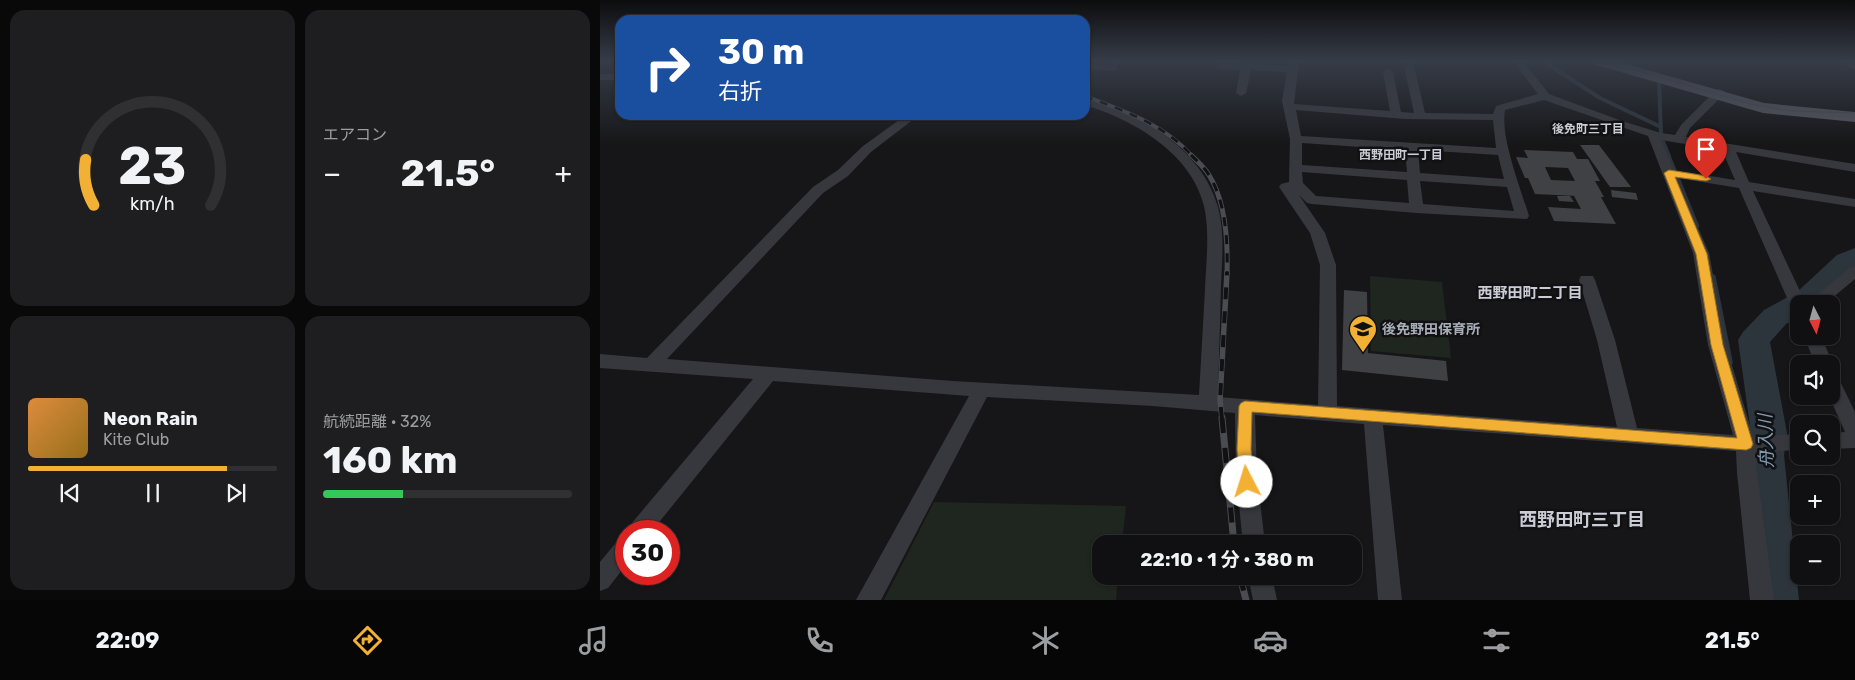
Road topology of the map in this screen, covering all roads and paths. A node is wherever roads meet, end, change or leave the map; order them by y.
1 (1242, 89) edge
2 (1290, 89) edge
3 (1391, 89) edge
4 (1414, 89) edge
5 (1540, 89) edge
6 (1700, 89) edge
7 (1703, 89) edge
8 (1241, 93) dead end
9 (1718, 94) junction
10 (1545, 96) junction
11 (1090, 103) edge
12 (1289, 107) junction
13 (1855, 108) edge
14 (1396, 115) junction
15 (1420, 116) junction
16 (1498, 117) junction
17 (1855, 117) edge
18 (906, 120) edge
19 (1653, 134) junction
20 (1296, 139) junction
21 (1679, 139) junction
22 (1411, 146) junction
23 (1727, 146) junction
24 (1503, 152) junction
25 (1855, 168) edge
26 (1669, 173) junction
27 (1296, 176) junction
28 (1413, 176) junction
29 (1511, 183) junction
30 (1743, 184) junction
31 (1855, 203) edge
32 (1416, 209) junction
33 (1855, 270) edge
34 (1587, 280) dead end
35 (1792, 295) edge
36 (1825, 295) edge
37 (600, 361) edge
38 (651, 365) junction
39 (768, 374) junction
40 (982, 390) junction
41 (1840, 400) edge
42 (1208, 403) junction
43 (1245, 406) junction
44 (1327, 414) junction
45 (1373, 417) junction
46 (1855, 433) edge
47 (1629, 436) junction
48 (1855, 440) edge
49 (1840, 441) edge
50 (1790, 442) edge
51 (1762, 444) junction
52 (648, 520) edge
53 (1252, 535) edge
54 (615, 561) edge
55 (600, 580) edge
56 (1262, 585) edge
57 (868, 600) edge
58 (1265, 600) edge
59 (1390, 600) edge
60 (1762, 600) edge

1 - 8 street
2 - 12 street
3 - 14 street
4 - 15 street
5 - 10 street
6 - 9 main road
7 - 9 main road
9 - 13 main road
9 - 17 main road
9 - 21 street
10 - 16 street
10 - 19 street
11 - 42 street
12 - 14 street
12 - 20 street
14 - 15 street
15 - 16 street
16 - 24 street
18 - 38 street
19 - 21 street
19 - 26 street
20 - 22 street
20 - 27 street
21 - 23 street
22 - 24 street
22 - 28 street
23 - 25 street
23 - 30 street
24 - 29 street
26 - 30 street
26 - 51 street
27 - 28 street
27 - 32 street
27 - 44 street
28 - 29 street
28 - 32 street
29 - 32 street
30 - 31 street
30 - 35 street
33 - 36 street
34 - 47 street
37 - 38 street
38 - 39 street
39 - 40 street
39 - 52 street
40 - 42 street
40 - 57 street
41 - 46 street
42 - 43 street
43 - 44 street
43 - 53 street
44 - 45 street
45 - 47 street
45 - 59 street
47 - 51 street
48 - 49 street
50 - 51 street
51 - 60 street
54 - 55 street
56 - 58 street

